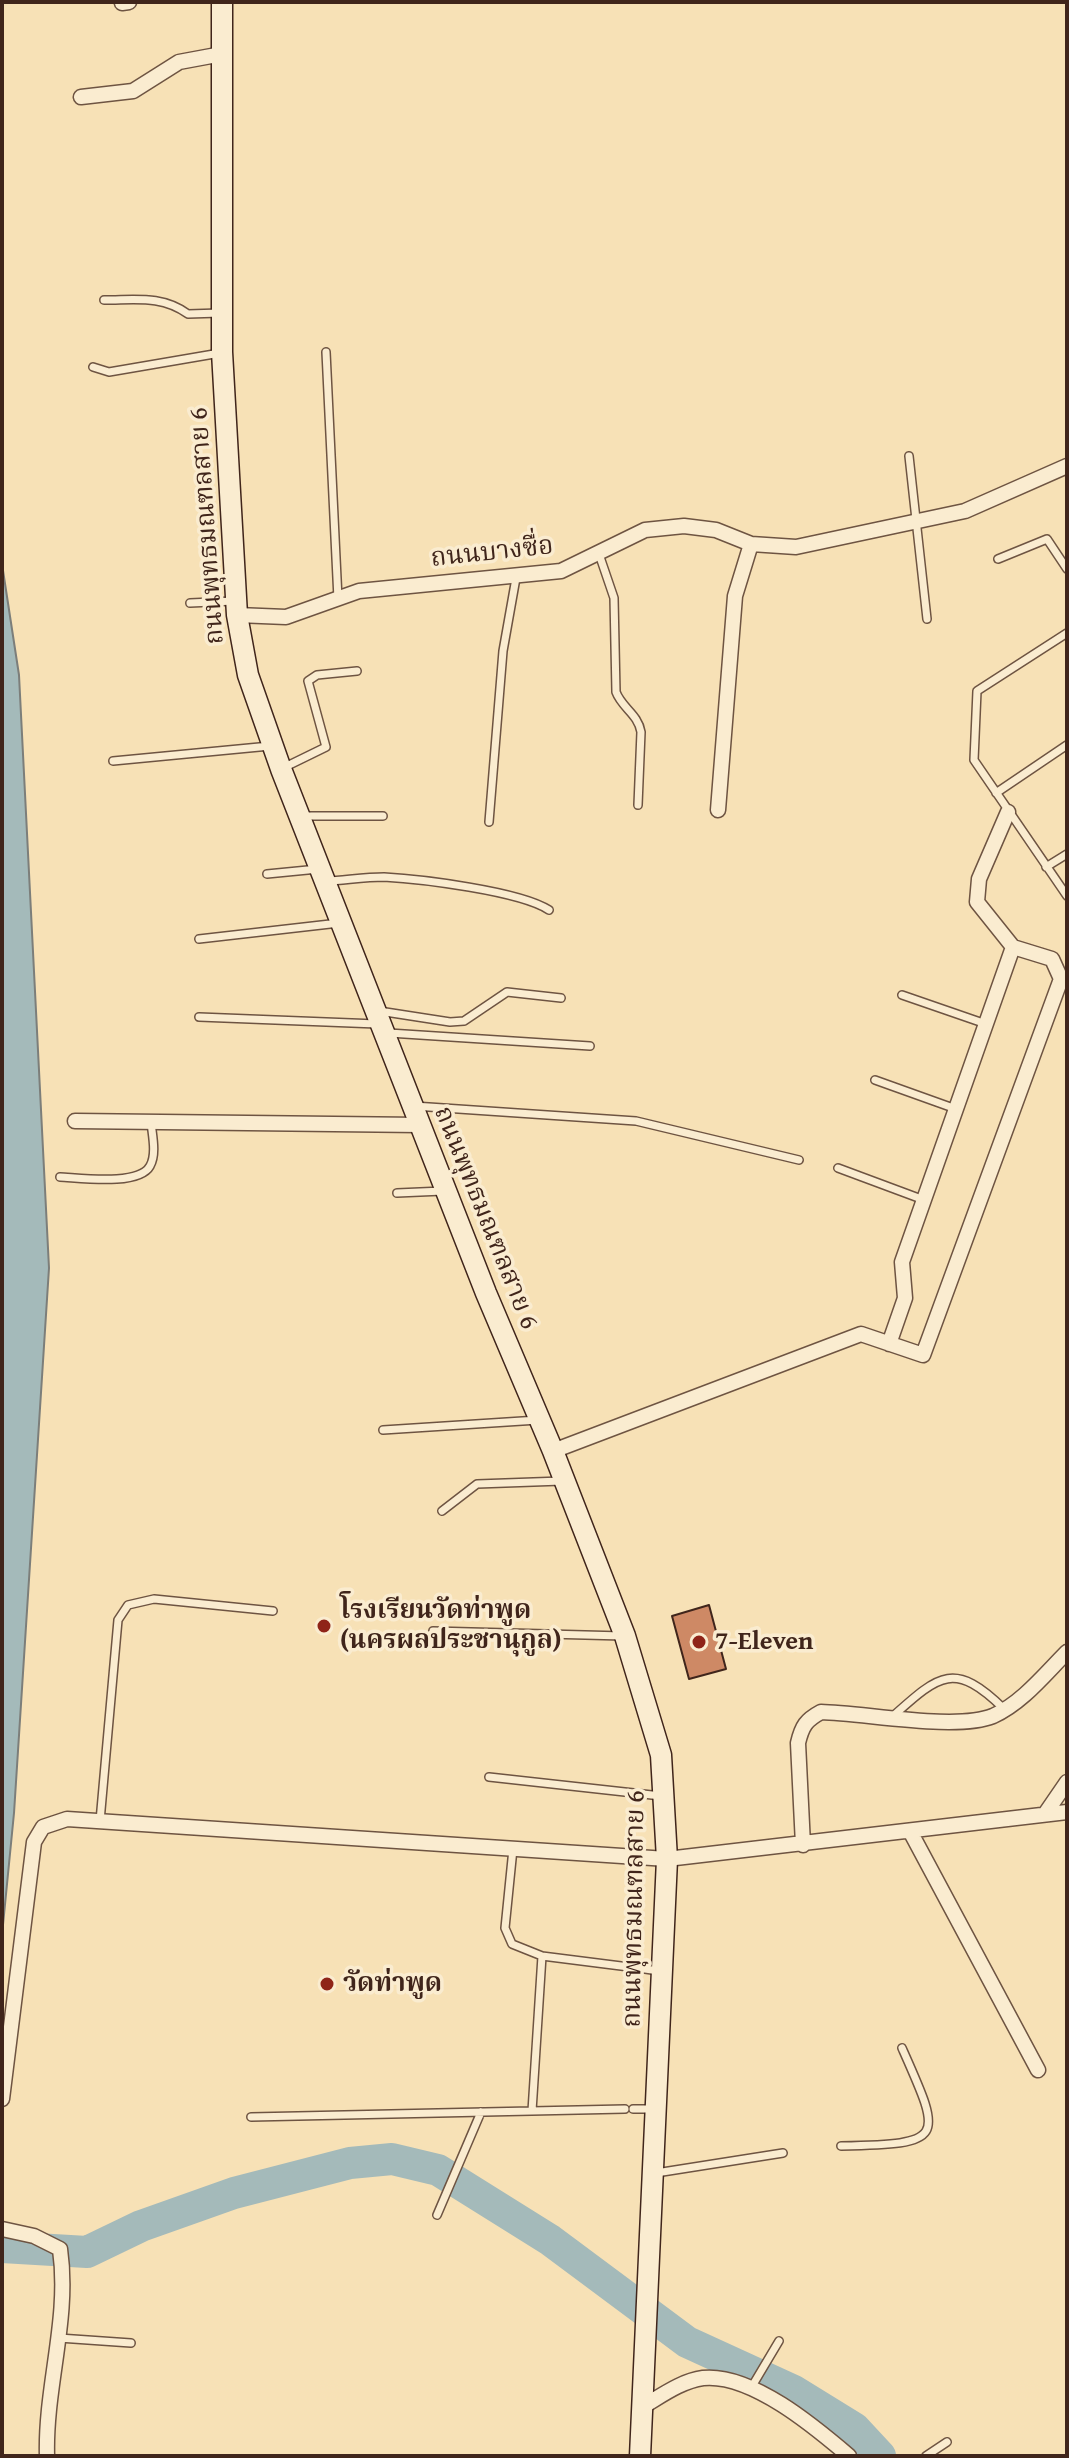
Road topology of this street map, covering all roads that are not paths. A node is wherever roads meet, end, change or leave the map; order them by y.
1 (129, 2) edge
2 (222, 2) edge
3 (122, 3) edge
4 (222, 54) junction
5 (81, 97) dead end
6 (104, 300) dead end
7 (222, 313) junction
8 (222, 352) junction
9 (326, 352) dead end
10 (93, 367) dead end
11 (909, 456) dead end
12 (1067, 466) edge
13 (917, 529) junction
14 (751, 544) junction
15 (599, 554) junction
16 (998, 559) dead end
17 (1067, 569) edge
18 (516, 578) junction
19 (338, 599) junction
20 (190, 603) dead end
21 (237, 608) junction
22 (927, 619) dead end
23 (1067, 633) edge
24 (357, 671) dead end
25 (1067, 745) edge
26 (272, 746) junction
27 (113, 761) dead end
28 (281, 769) junction
29 (996, 793) junction
30 (638, 805) dead end
31 (718, 810) dead end
32 (1008, 812) junction
33 (299, 816) junction
34 (383, 816) dead end
35 (489, 822) dead end
36 (1067, 854) edge
37 (1046, 867) junction
38 (267, 874) dead end
39 (323, 875) junction
40 (1067, 896) edge
41 (549, 910) dead end
42 (341, 923) junction
43 (199, 939) dead end
44 (1013, 947) junction
45 (902, 995) dead end
46 (561, 998) dead end
47 (199, 1017) dead end
48 (382, 1023) junction
49 (986, 1024) junction
50 (590, 1046) dead end
51 (875, 1080) dead end
52 (956, 1109) junction
53 (416, 1115) junction
54 (75, 1121) dead end
55 (151, 1122) junction
56 (799, 1160) dead end
57 (838, 1168) dead end
58 (60, 1177) dead end
59 (446, 1191) junction
60 (397, 1193) dead end
61 (924, 1200) junction
62 (889, 1344) junction
63 (541, 1420) junction
64 (383, 1430) dead end
65 (553, 1451) junction
66 (565, 1481) junction
67 (442, 1511) dead end
68 (273, 1611) dead end
69 (433, 1631) dead end
70 (625, 1636) junction
71 (1067, 1652) edge
72 (1004, 1709) junction
73 (892, 1717) junction
74 (489, 1777) dead end
75 (1067, 1782) edge
76 (665, 1796) junction
77 (1067, 1812) edge
78 (1045, 1814) junction
79 (100, 1821) junction
80 (910, 1831) junction
81 (803, 1845) junction
82 (514, 1848) junction
83 (667, 1859) junction
84 (542, 1956) junction
85 (629, 1967) dead end
86 (638, 1968) dead end
87 (661, 1971) junction
88 (902, 2048) dead end
89 (1038, 2070) dead end
90 (2, 2099) edge
91 (655, 2109) junction
92 (532, 2111) junction
93 (481, 2112) junction
94 (251, 2117) dead end
95 (841, 2146) dead end
96 (783, 2153) dead end
97 (654, 2173) junction
98 (437, 2215) dead end
99 (2, 2229) edge
100 (59, 2338) junction
101 (779, 2341) dead end
102 (131, 2343) dead end
103 (752, 2387) junction
104 (642, 2407) junction
105 (947, 2442) dead end
106 (47, 2456) edge
107 (640, 2456) edge
108 (849, 2456) edge
109 (926, 2456) edge

1 - 3 street
2 - 4 main road, ถนนพุทธมณฑลสาย 6
4 - 5 street
4 - 7 main road, ถนนพุทธมณฑลสาย 6
6 - 7 lane
7 - 8 main road, ถนนพุทธมณฑลสาย 6
8 - 10 lane
8 - 21 main road, ถนนพุทธมณฑลสาย 6
9 - 19 lane
11 - 13 lane
12 - 13 street, ถนนบางซื่อ
13 - 14 street, ถนนบางซื่อ
13 - 22 lane
14 - 15 street, ถนนบางซื่อ
14 - 31 street
15 - 18 street, ถนนบางซื่อ
15 - 30 lane
16 - 17 lane
18 - 19 street, ถนนบางซื่อ
18 - 35 lane
19 - 21 street, ถนนบางซื่อ
20 - 21 lane
21 - 26 main road, ถนนพุทธมณฑลสาย 6
23 - 29 lane
24 - 28 lane
25 - 29 lane
26 - 27 lane
26 - 28 main road, ถนนพุทธมณฑลสาย 6
28 - 33 main road, ถนนพุทธมณฑลสาย 6
29 - 32 lane
32 - 37 lane
32 - 44 street
33 - 34 lane
33 - 39 main road, ถนนพุทธมณฑลสาย 6
36 - 37 lane
37 - 40 lane
38 - 39 lane
39 - 41 lane
39 - 42 main road, ถนนพุทธมณฑลสาย 6
42 - 43 lane
42 - 48 main road, ถนนพุทธมณฑลสาย 6
44 - 49 street
44 - 62 street
45 - 49 lane
46 - 48 lane
47 - 48 lane
48 - 50 lane
48 - 53 main road, ถนนพุทธมณฑลสาย 6
49 - 52 street
51 - 52 lane
52 - 61 street
53 - 55 street
53 - 56 lane
53 - 59 main road, ถนนพุทธมณฑลสาย 6
54 - 55 street
55 - 58 lane
57 - 61 lane
59 - 60 lane
59 - 63 main road, ถนนพุทธมณฑลสาย 6
61 - 62 street
62 - 65 street
63 - 64 lane
63 - 65 main road, ถนนพุทธมณฑลสาย 6
65 - 66 main road, ถนนพุทธมณฑลสาย 6
66 - 67 lane
66 - 70 main road, ถนนพุทธมณฑลสาย 6
68 - 79 lane
69 - 70 lane
70 - 76 main road, ถนนพุทธมณฑลสาย 6
71 - 72 street
72 - 73 street
72 - 73 lane
73 - 81 street
74 - 76 lane
75 - 78 street
76 - 83 main road, ถนนพุทธมณฑลสาย 6
77 - 78 street
78 - 80 street
79 - 82 street
79 - 90 street
80 - 81 street
80 - 89 street
81 - 83 street
82 - 83 street
82 - 84 lane
83 - 87 main road, ถนนพุทธมณฑลสาย 6
84 - 85 lane
84 - 92 lane
86 - 87 lane
87 - 91 main road, ถนนพุทธมณฑลสาย 6
88 - 95 lane
91 - 92 lane
91 - 97 main road, ถนนพุทธมณฑลสาย 6
92 - 93 lane
93 - 94 lane
93 - 98 lane
96 - 97 lane
97 - 104 main road, ถนนพุทธมณฑลสาย 6
99 - 100 street
100 - 102 lane
100 - 106 street
101 - 103 lane
103 - 104 street
103 - 108 street
104 - 107 main road, ถนนพุทธมณฑลสาย 6
105 - 109 lane

